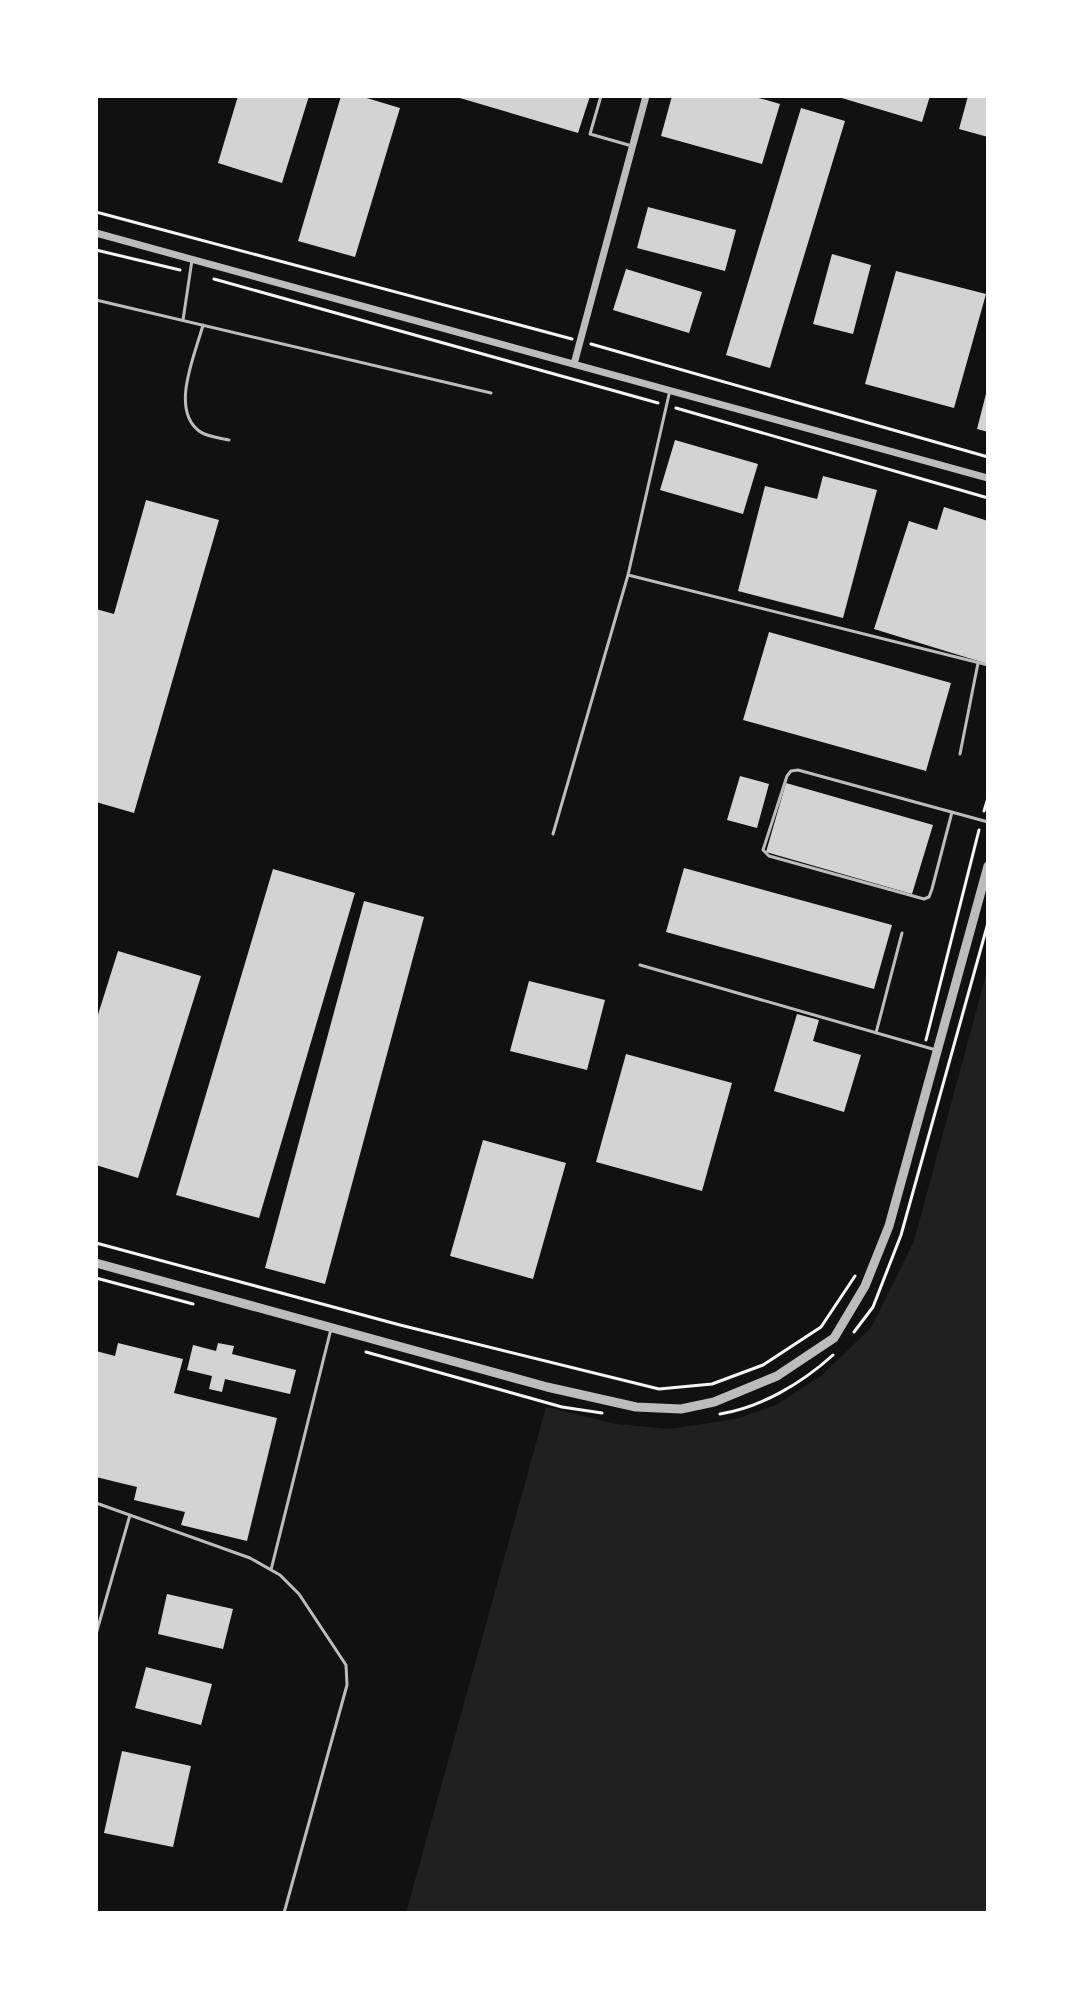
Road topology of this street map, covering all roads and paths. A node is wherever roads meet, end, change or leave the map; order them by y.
1 (601, 96) edge
2 (646, 96) edge
3 (632, 146) junction
4 (96, 212) edge
5 (96, 233) edge
6 (96, 250) edge
7 (192, 259) junction
8 (190, 272) junction
9 (96, 300) edge
10 (183, 320) junction
11 (203, 325) junction
12 (580, 341) junction
13 (574, 364) junction
14 (670, 390) junction
15 (491, 393) dead end
16 (666, 405) junction
17 (229, 440) dead end
18 (988, 457) edge
19 (988, 478) edge
20 (988, 498) edge
21 (628, 575) junction
22 (978, 663) junction
23 (988, 665) edge
24 (960, 754) dead end
25 (988, 798) edge
26 (952, 812) junction
27 (981, 820) junction
28 (988, 822) edge
29 (553, 834) dead end
30 (988, 866) edge
31 (988, 923) edge
32 (902, 933) dead end
33 (640, 965) dead end
34 (876, 1033) junction
35 (924, 1047) junction
36 (937, 1050) junction
37 (96, 1243) edge
38 (96, 1263) edge
39 (856, 1274) dead end
40 (331, 1327) junction
41 (850, 1336) dead end
42 (834, 1354) dead end
43 (562, 1407) dead end
44 (607, 1414) dead end
45 (709, 1416) dead end
46 (96, 1503) edge
47 (130, 1515) junction
48 (271, 1570) junction
49 (96, 1634) edge
50 (284, 1913) edge

1 - 3 lane
2 - 3 street
3 - 12 street
4 - 12 path
5 - 7 street
6 - 8 path
7 - 8 lane
7 - 13 street
8 - 10 lane
8 - 16 path
9 - 10 lane
10 - 11 lane
11 - 15 lane
11 - 17 lane
12 - 13 street
12 - 18 path
13 - 14 street
14 - 16 lane
14 - 19 street
16 - 20 path
16 - 21 lane
21 - 22 lane
21 - 29 lane
22 - 23 lane
22 - 24 lane
25 - 27 path
26 - 26 lane
26 - 27 lane
27 - 28 lane
27 - 35 path
30 - 36 street
31 - 41 path
32 - 34 lane
33 - 34 lane
34 - 35 lane
35 - 36 lane
36 - 40 street
37 - 39 path
38 - 40 street
40 - 48 lane
42 - 45 path
43 - 44 path
46 - 47 lane
47 - 48 lane
47 - 49 lane
48 - 50 lane

